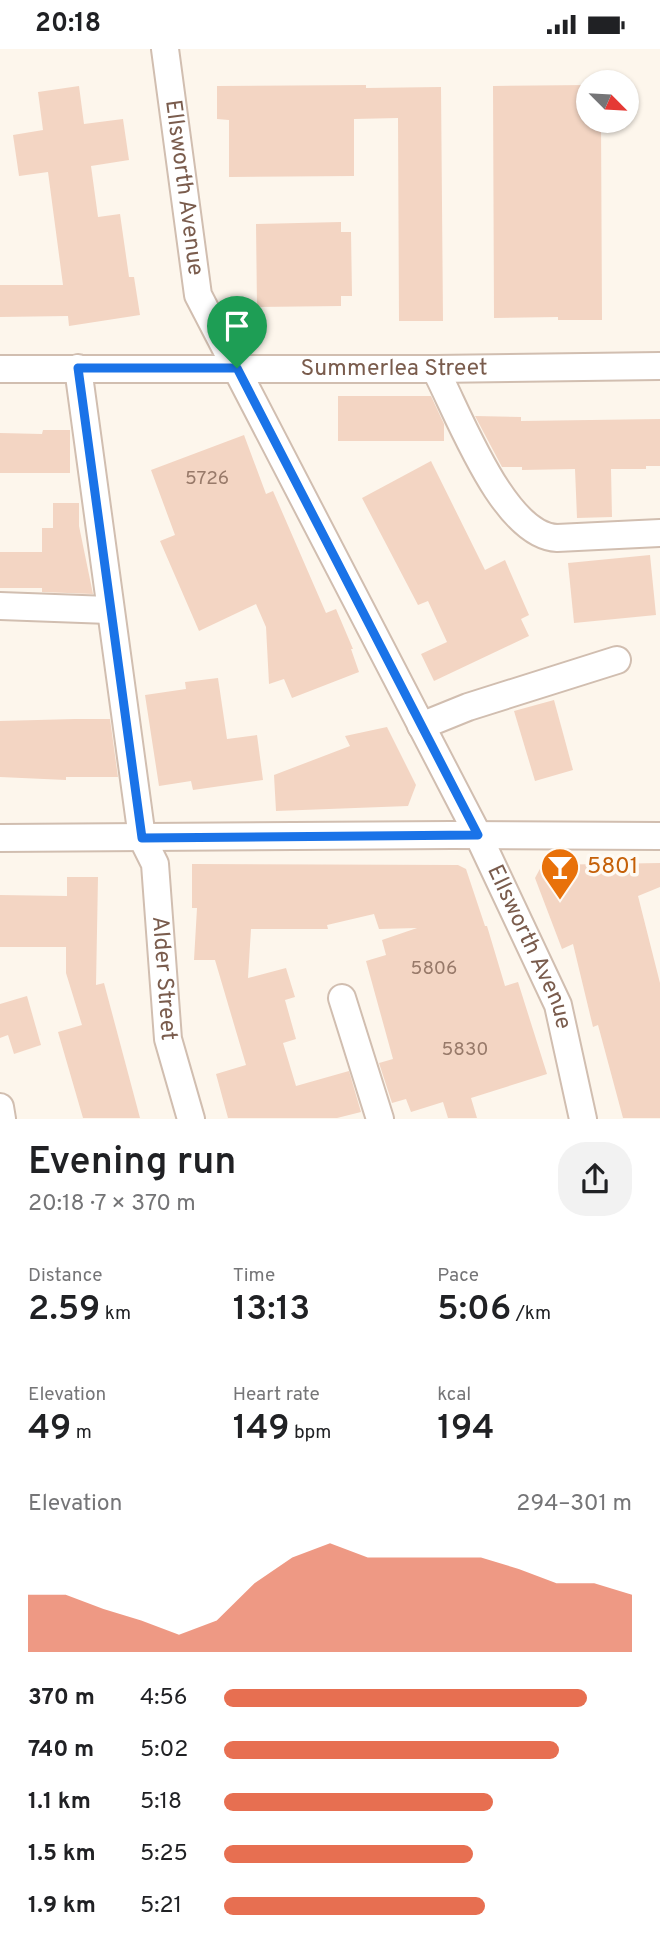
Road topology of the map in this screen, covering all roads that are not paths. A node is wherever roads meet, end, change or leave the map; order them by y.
1 (165, 49) edge
2 (660, 366) edge
3 (78, 368) junction
4 (237, 368) junction
5 (0, 369) edge
6 (435, 369) junction
7 (660, 534) edge
8 (0, 606) edge
9 (109, 610) junction
10 (617, 660) dead end
11 (421, 726) junction
12 (478, 835) junction
13 (660, 836) edge
14 (0, 838) edge
15 (142, 838) junction
16 (342, 998) dead end
17 (0, 1107) edge
18 (2, 1118) edge
19 (191, 1118) edge
20 (380, 1118) edge
21 (583, 1118) edge

1 - 4 street, Ellsworth Avenue
2 - 6 street, Summerlea Street
3 - 4 street, Summerlea Street
3 - 5 street, Summerlea Street
3 - 9 street, Alder Street
4 - 6 street, Summerlea Street
4 - 11 street, Ellsworth Avenue
6 - 7 street
8 - 9 street
9 - 15 street, Alder Street
10 - 11 street
11 - 12 street, Ellsworth Avenue
12 - 13 street
12 - 15 street
12 - 21 street, Ellsworth Avenue
14 - 15 street
15 - 19 street, Alder Street
16 - 20 street
17 - 18 street

